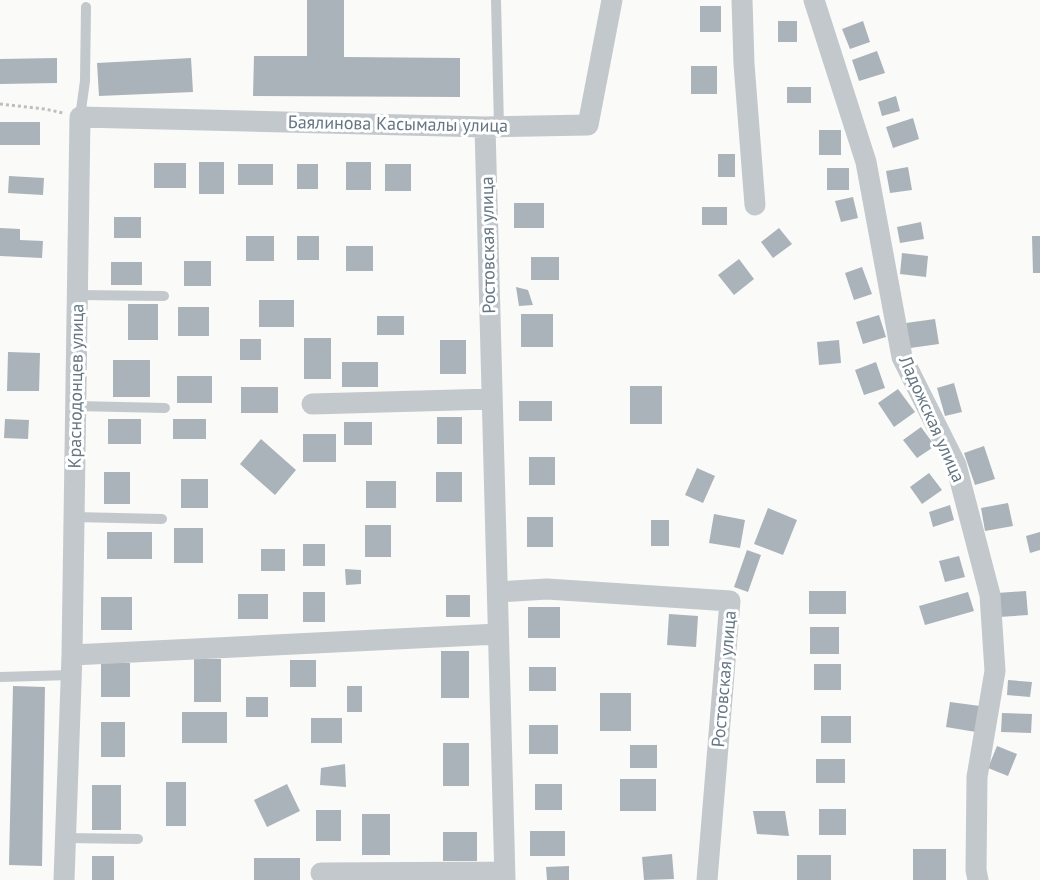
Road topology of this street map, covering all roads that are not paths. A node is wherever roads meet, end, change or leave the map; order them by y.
1 (496, 0) edge
2 (612, 0) edge
3 (742, 0) edge
4 (814, 0) edge
5 (86, 7) dead end
6 (80, 117) junction
7 (492, 127) junction
8 (755, 205) dead end
9 (77, 295) junction
10 (164, 296) dead end
11 (492, 399) junction
12 (312, 404) dead end
13 (76, 406) junction
14 (165, 408) dead end
15 (74, 518) junction
16 (162, 519) dead end
17 (498, 592) junction
18 (498, 634) junction
19 (72, 665) junction
20 (0, 676) edge
21 (66, 838) junction
22 (138, 839) dead end
23 (321, 873) dead end
24 (505, 876) edge
25 (64, 880) edge
26 (707, 880) edge
27 (978, 880) edge

1 - 7 lane
2 - 7 street, Баялинова Касымалы улица
3 - 8 street
4 - 27 street, Ладожская улица
5 - 6 lane
6 - 7 street, Баялинова Касымалы улица
6 - 9 street, Краснодонцев улица
7 - 11 street, Ростовская улица
9 - 10 lane
9 - 13 street, Краснодонцев улица
11 - 12 street
11 - 17 street, Ростовская улица
13 - 14 lane
13 - 15 street, Краснодонцев улица
15 - 16 lane
15 - 19 street, Краснодонцев улица
17 - 18 street, Ростовская улица
17 - 26 street, Ростовская улица
18 - 19 street
18 - 24 street, Ростовская улица
19 - 20 lane
19 - 21 street, Краснодонцев улица
21 - 22 lane
21 - 25 street, Краснодонцев улица
23 - 24 street

